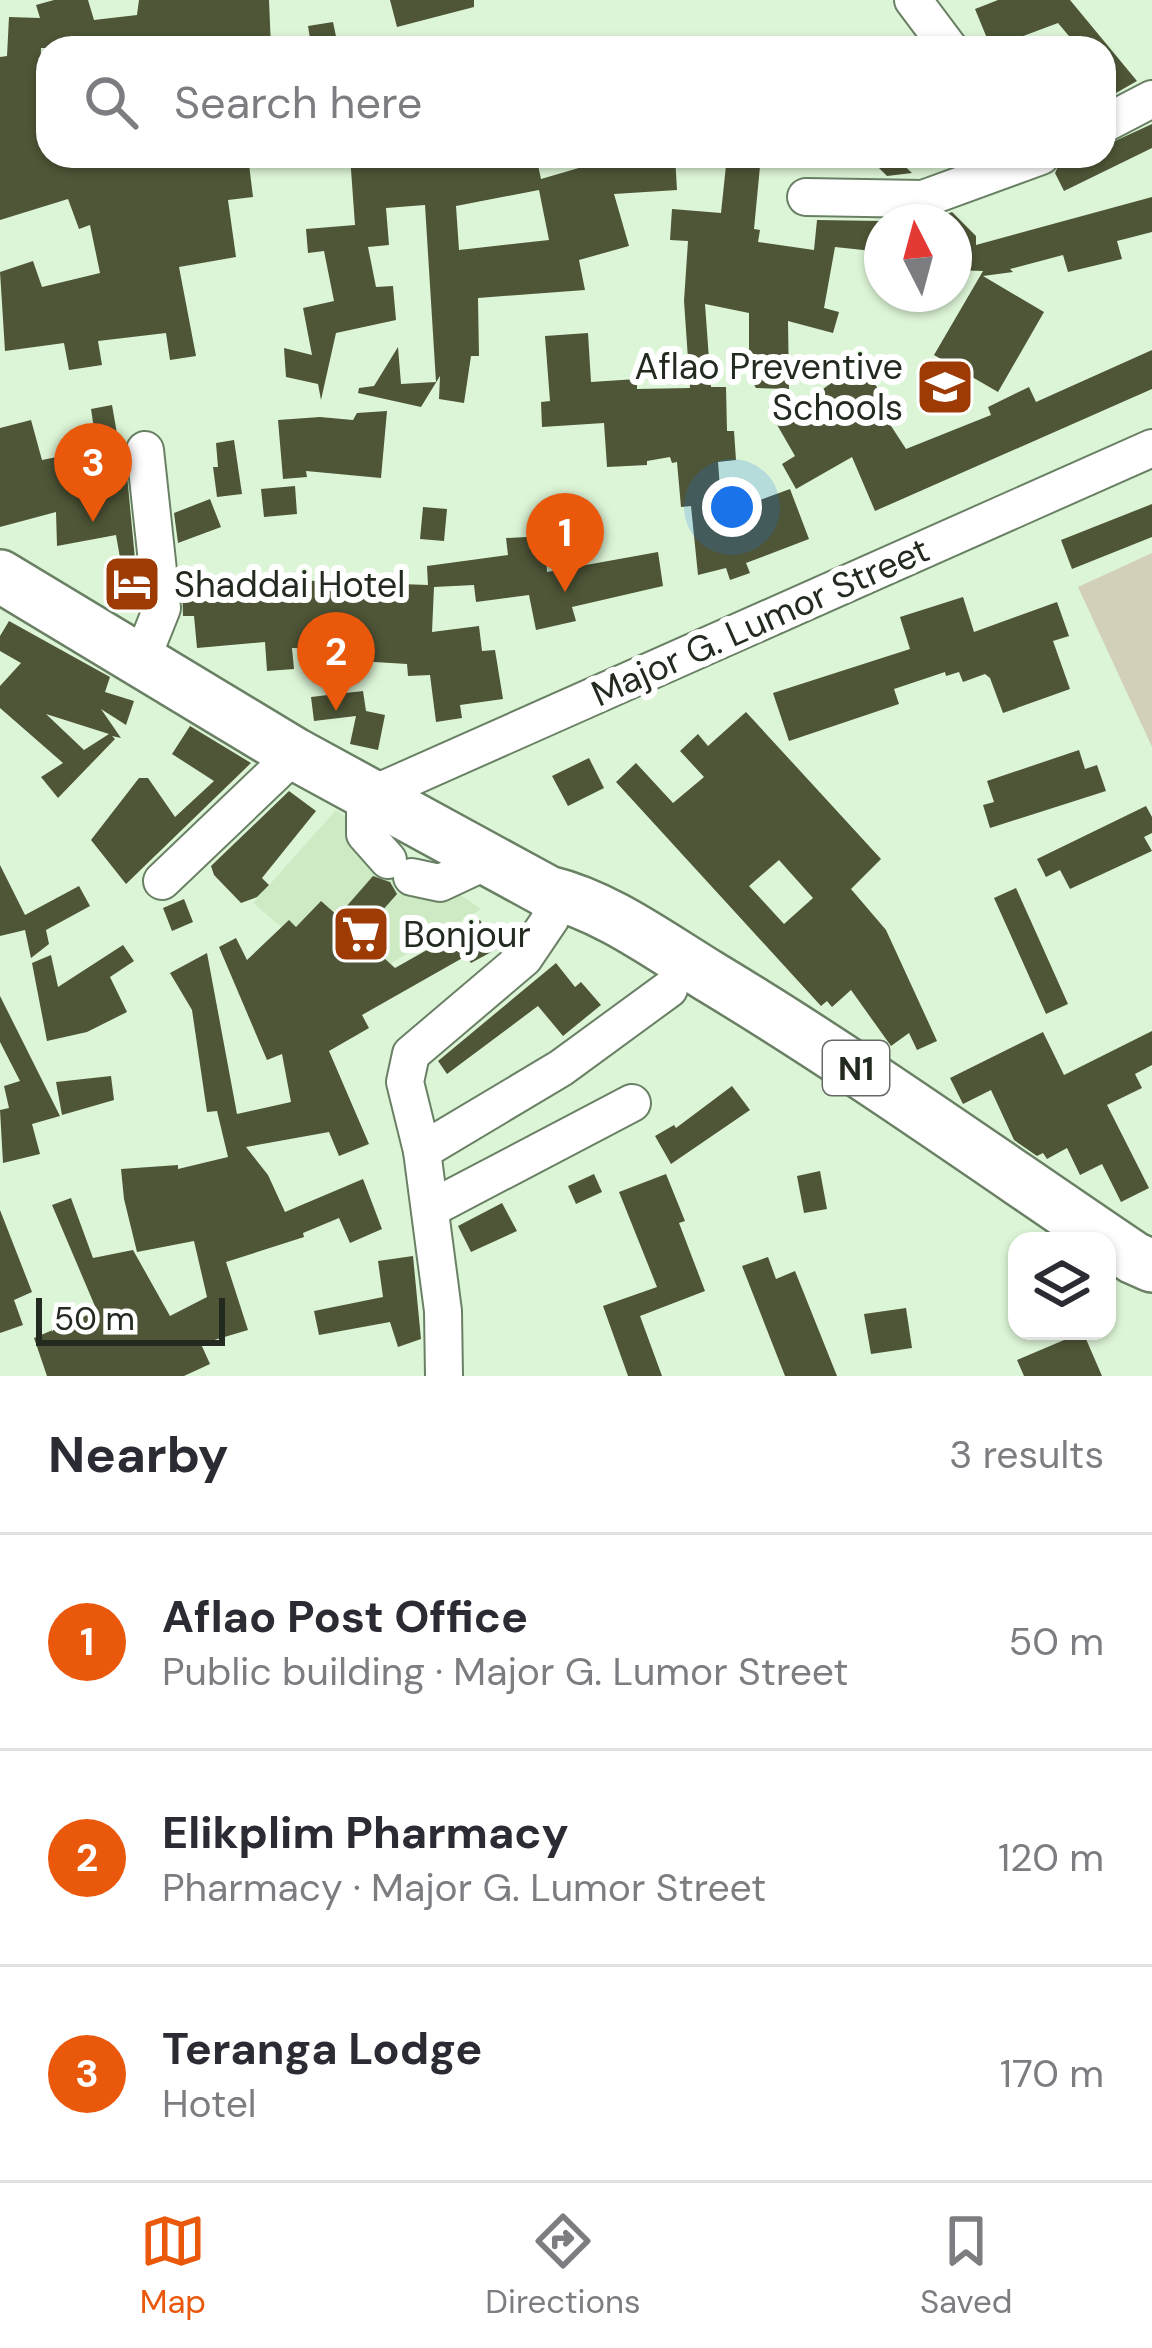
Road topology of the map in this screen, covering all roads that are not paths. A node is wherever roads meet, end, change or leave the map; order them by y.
1 (913, 0) edge
2 (940, 36) edge
3 (1152, 99) edge
4 (1116, 118) edge
5 (1003, 168) edge
6 (806, 197) dead end
7 (1152, 448) edge
8 (145, 450) dead end
9 (0, 576) edge
10 (140, 663) junction
11 (295, 754) junction
12 (370, 796) junction
13 (487, 861) junction
14 (162, 880) dead end
15 (548, 892) junction
16 (669, 989) junction
17 (632, 1103) dead end
18 (422, 1151) junction
19 (430, 1210) junction
20 (1038, 1232) edge
21 (1152, 1266) edge
22 (1116, 1281) edge
23 (1152, 1299) edge
24 (444, 1376) edge

1 - 2 street
3 - 4 street
5 - 6 street
7 - 12 street, Major G. Lumor Street
8 - 10 street
9 - 10 highway, N1
10 - 11 highway, N1
11 - 12 highway, N1
11 - 14 street
12 - 13 highway, N1
12 - 13 street
13 - 15 highway, N1
15 - 16 highway, N1
15 - 18 street
15 - 21 highway, N1
16 - 18 street
16 - 20 highway, N1
17 - 19 street
18 - 19 street
19 - 24 street
22 - 23 highway

